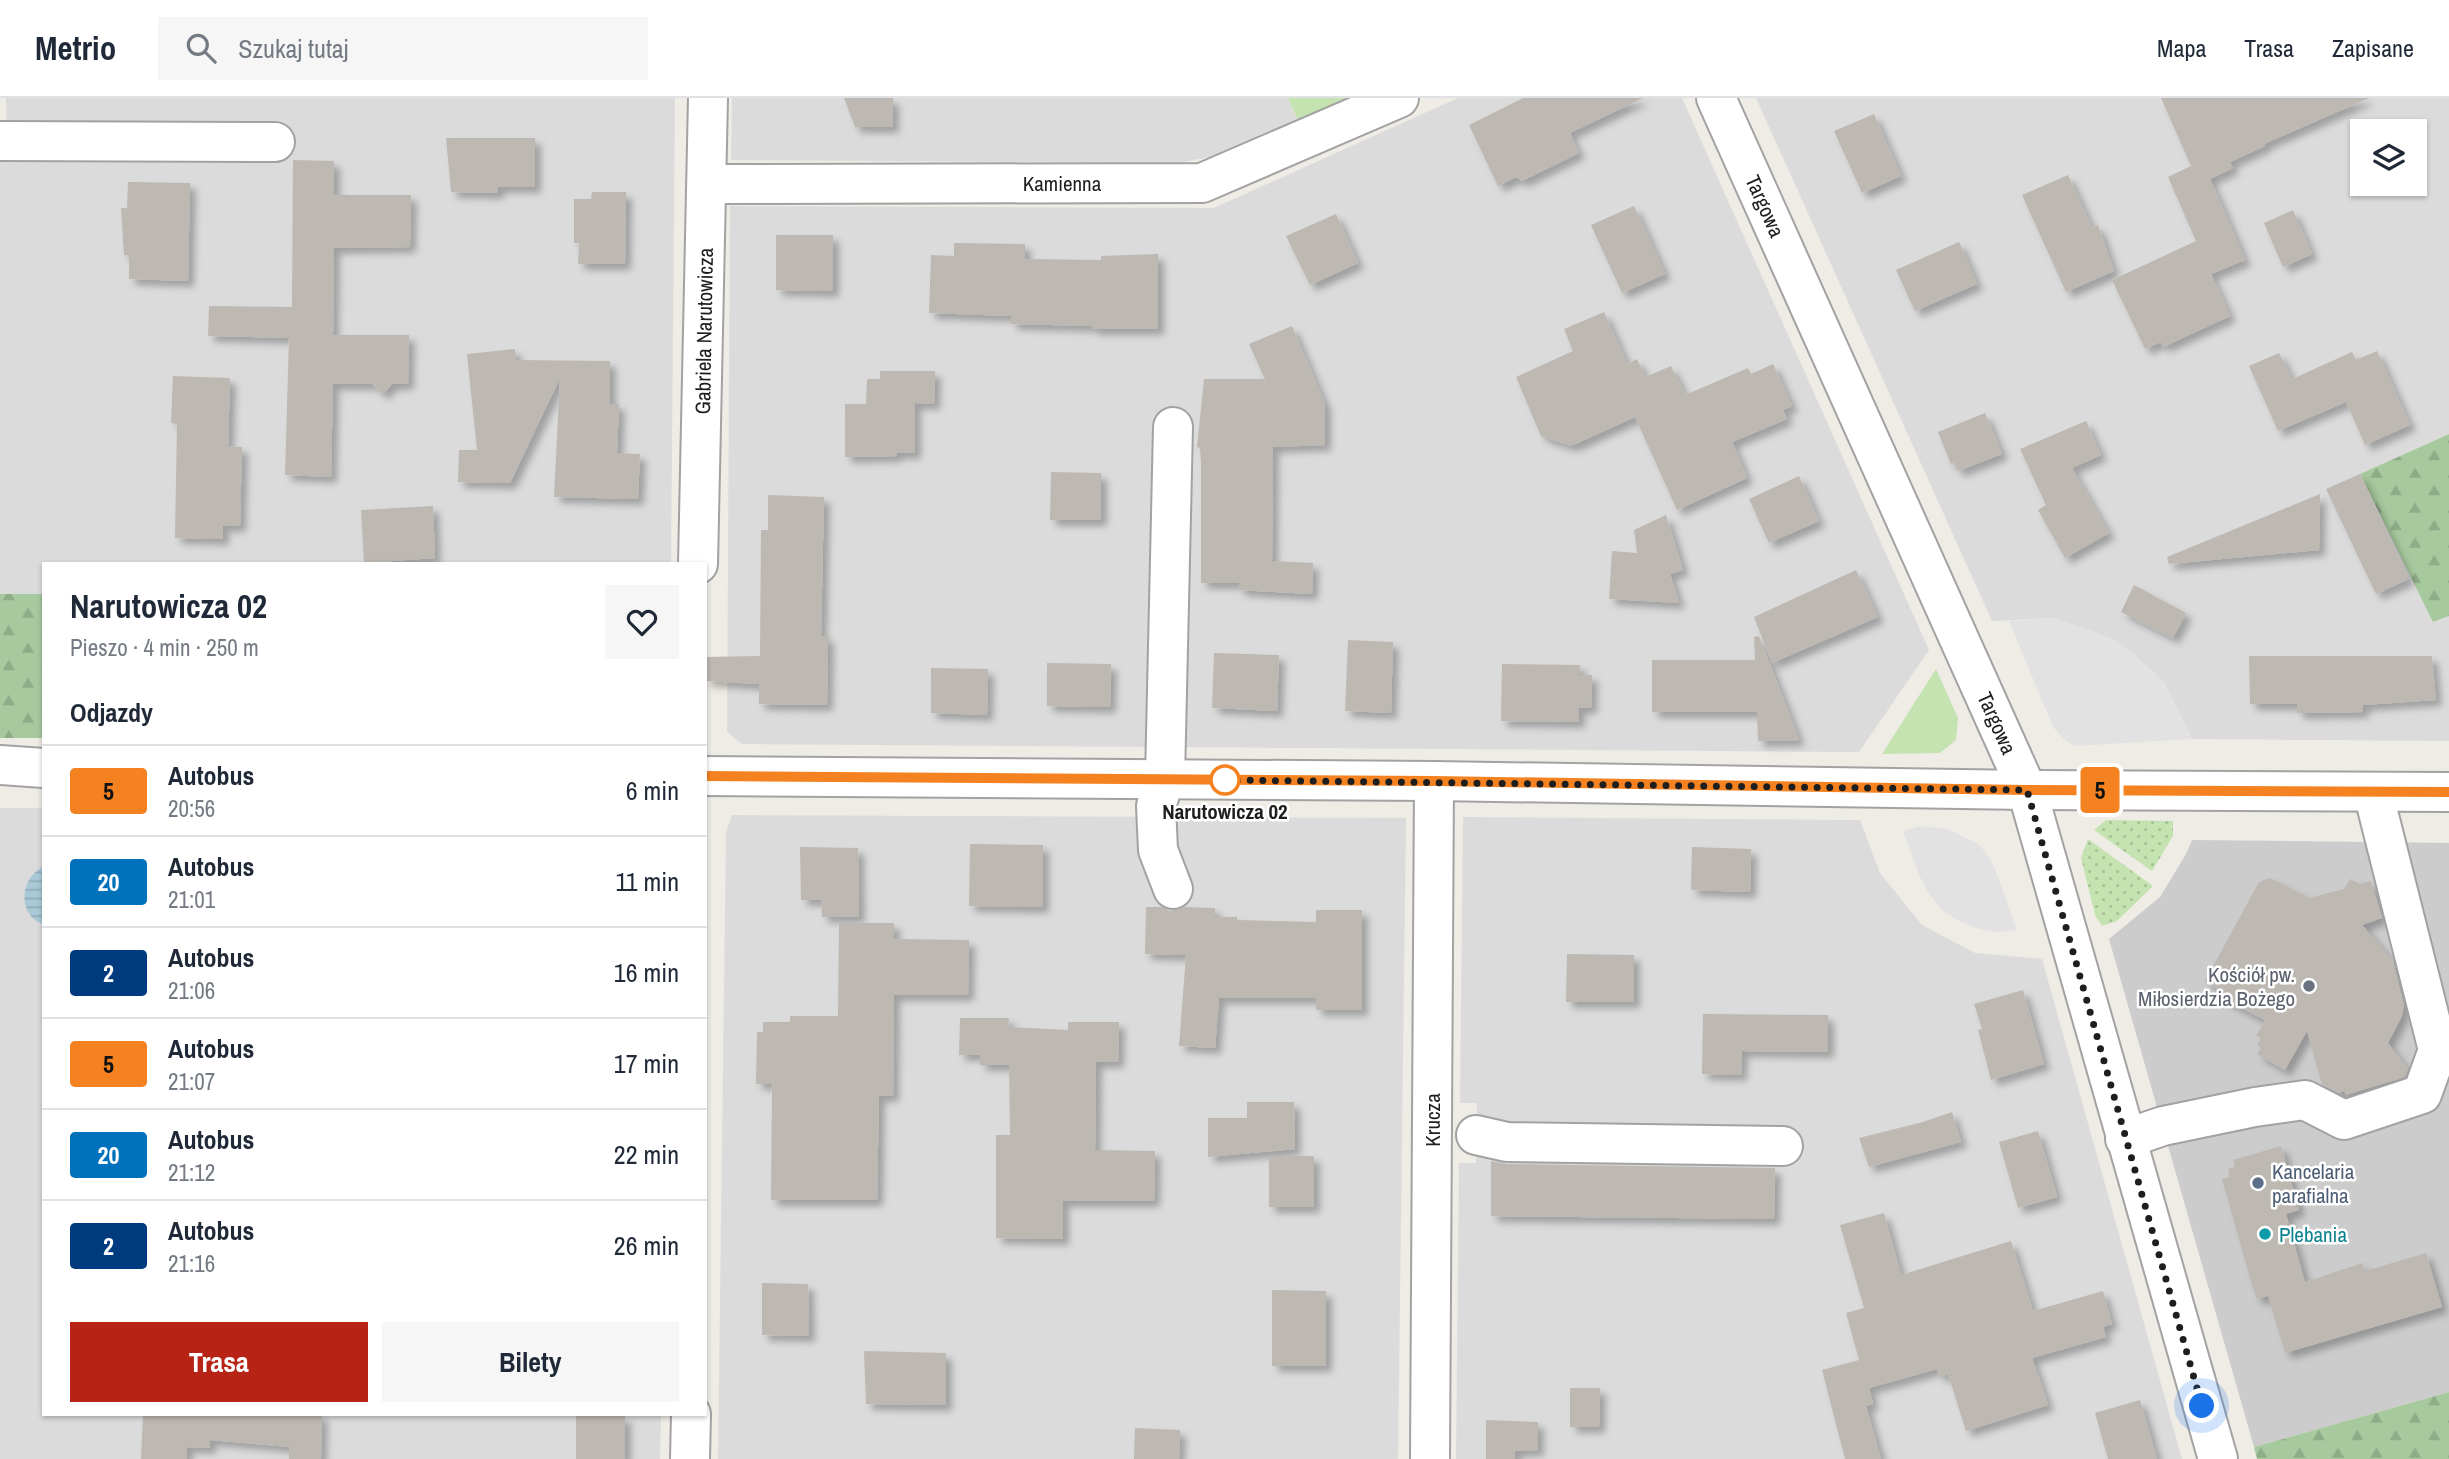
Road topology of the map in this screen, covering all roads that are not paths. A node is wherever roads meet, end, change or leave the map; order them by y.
1 (708, 98) edge
2 (1399, 98) edge
3 (1716, 98) edge
4 (0, 141) edge
5 (275, 142) dead end
6 (707, 184) junction
7 (1174, 427) dead end
8 (698, 562) edge
9 (0, 765) edge
10 (42, 768) edge
11 (707, 776) edge
12 (1165, 779) junction
13 (1434, 781) junction
14 (2027, 790) junction
15 (2373, 792) junction
16 (2449, 792) edge
17 (1173, 889) dead end
18 (1476, 1135) dead end
19 (2125, 1139) junction
20 (1783, 1146) dead end
21 (691, 1416) edge
22 (690, 1459) edge
23 (1430, 1459) edge
24 (2218, 1459) edge

1 - 6 street, Gabriela Narutowicza
2 - 6 street, Kamienna
3 - 14 street, Targowa
4 - 5 street
6 - 8 street, Gabriela Narutowicza
7 - 12 street
9 - 10 street
11 - 12 street
12 - 13 street
12 - 17 street
13 - 14 street
13 - 23 street, Krucza
14 - 15 street
14 - 19 street, Targowa
15 - 16 street
15 - 19 street
18 - 20 street
19 - 24 street, Targowa
21 - 22 street

